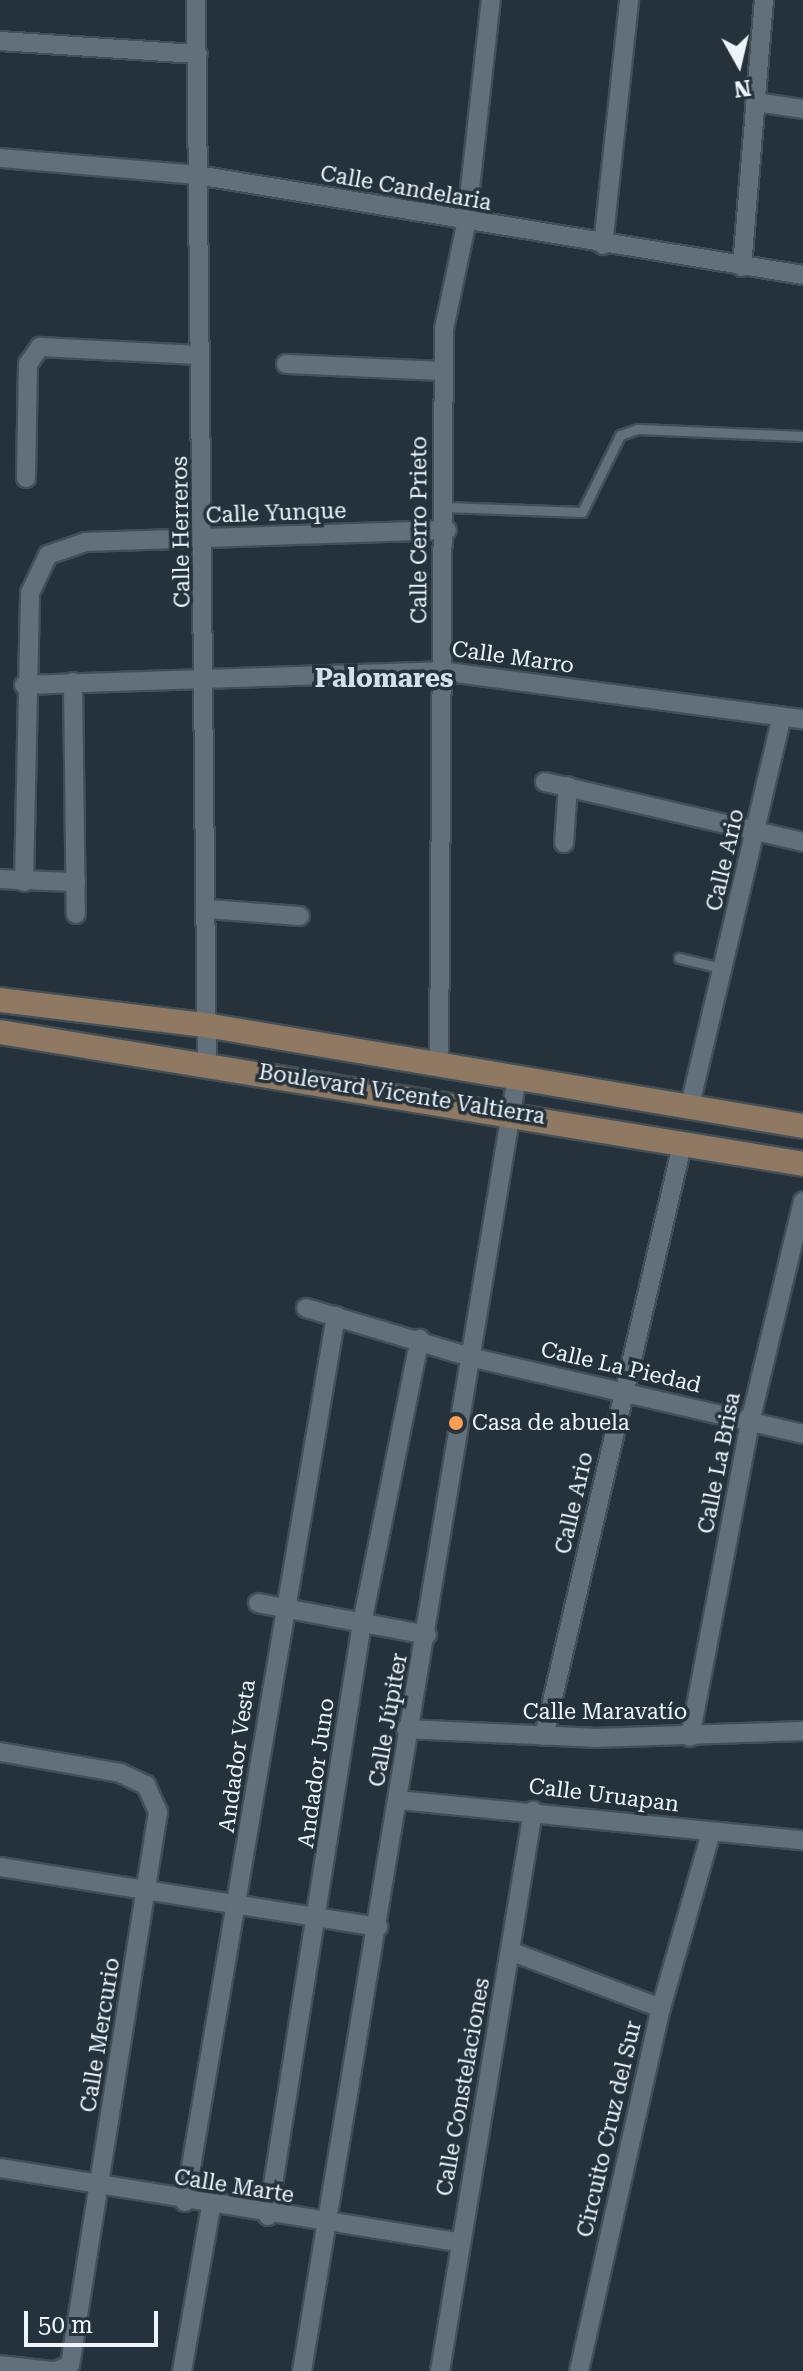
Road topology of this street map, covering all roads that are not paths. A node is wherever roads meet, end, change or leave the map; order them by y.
1 (196, 0) edge
2 (491, 0) edge
3 (629, 0) edge
4 (764, 0) edge
5 (0, 41) edge
6 (198, 54) junction
7 (755, 102) junction
8 (803, 109) edge
9 (0, 158) edge
10 (197, 175) junction
11 (466, 225) junction
12 (603, 245) junction
13 (742, 267) junction
14 (803, 275) edge
15 (200, 362) junction
16 (286, 364) dead end
17 (443, 371) junction
18 (803, 436) edge
19 (26, 478) dead end
20 (446, 507) junction
21 (447, 530) junction
22 (207, 539) junction
23 (441, 671) junction
24 (206, 679) junction
25 (73, 682) junction
26 (24, 685) junction
27 (782, 717) junction
28 (803, 719) edge
29 (545, 782) dead end
30 (568, 786) junction
31 (756, 832) junction
32 (803, 842) edge
33 (564, 843) dead end
34 (0, 879) edge
35 (24, 882) junction
36 (76, 882) junction
37 (208, 909) junction
38 (76, 914) dead end
39 (300, 916) dead end
40 (679, 958) dead end
41 (725, 969) junction
42 (0, 1000) edge
43 (211, 1026) junction
44 (0, 1032) edge
45 (207, 1062) junction
46 (439, 1064) junction
47 (517, 1076) junction
48 (690, 1105) junction
49 (510, 1112) junction
50 (803, 1126) edge
51 (683, 1141) junction
52 (803, 1164) edge
53 (803, 1201) edge
54 (306, 1308) dead end
55 (336, 1316) junction
56 (420, 1339) junction
57 (474, 1358) junction
58 (625, 1393) junction
59 (750, 1422) junction
60 (803, 1434) edge
61 (258, 1603) dead end
62 (282, 1609) junction
63 (362, 1623) junction
64 (427, 1635) junction
65 (406, 1729) junction
66 (803, 1731) edge
67 (544, 1736) junction
68 (690, 1737) junction
69 (0, 1752) edge
70 (399, 1800) junction
71 (533, 1811) junction
72 (711, 1832) junction
73 (803, 1840) edge
74 (0, 1867) edge
75 (149, 1892) junction
76 (238, 1907) junction
77 (319, 1918) junction
78 (378, 1927) junction
79 (510, 1951) junction
80 (661, 2008) junction
81 (0, 2168) edge
82 (99, 2187) junction
83 (185, 2202) junction
84 (211, 2207) junction
85 (268, 2216) junction
86 (324, 2225) junction
87 (461, 2243) junction
88 (0, 2365) edge
89 (53, 2371) edge
90 (182, 2371) edge
91 (302, 2371) edge
92 (440, 2371) edge
93 (579, 2371) edge

1 - 6 street, Calle Herreros
2 - 11 street, Calle Cerro Prieto
3 - 12 street
4 - 7 street
5 - 6 street
6 - 10 street, Calle Herreros
7 - 8 street
7 - 13 street
9 - 10 street, Calle Candelaria
10 - 11 street, Calle Candelaria
10 - 15 street, Calle Herreros
11 - 12 street, Calle Candelaria
11 - 17 street, Calle Cerro Prieto
12 - 13 street, Calle Candelaria
13 - 14 street, Calle Candelaria
15 - 19 street
15 - 22 street, Calle Herreros
16 - 17 street
17 - 20 street, Calle Cerro Prieto
18 - 20 lane
20 - 21 street, Calle Cerro Prieto
21 - 22 street, Calle Yunque
21 - 23 street, Calle Cerro Prieto
22 - 24 street, Calle Herreros
22 - 26 street, Calle Yunque
23 - 24 street, Calle Marro
23 - 27 street, Calle Marro
23 - 46 street, Calle Cerro Prieto
24 - 25 street, Calle Marro
24 - 37 street, Calle Herreros
25 - 26 street, Calle Marro
25 - 36 street
26 - 35 street
27 - 28 street, Calle Marro
27 - 31 street, Calle Ario
29 - 30 street
30 - 31 street
30 - 33 street
31 - 32 street
31 - 41 street, Calle Ario
34 - 35 street
35 - 36 street
36 - 38 street
37 - 39 street
37 - 43 street, Calle Herreros
40 - 41 lane
41 - 48 street, Calle Ario
42 - 43 main road, Boulevard Vicente Valtierra
43 - 45 street, Calle Herreros
43 - 46 main road, Boulevard Vicente Valtierra
44 - 45 main road, Boulevard Vicente Valtierra
45 - 49 main road, Boulevard Vicente Valtierra
46 - 47 main road, Boulevard Vicente Valtierra
47 - 48 main road, Boulevard Vicente Valtierra
47 - 49 street, Calle Júpiter
48 - 50 main road, Boulevard Vicente Valtierra
49 - 51 main road, Boulevard Vicente Valtierra
49 - 57 street, Calle Júpiter
51 - 52 main road, Boulevard Vicente Valtierra
51 - 58 street, Calle Ario
53 - 59 street, Calle La Brisa
54 - 55 street, Calle La Piedad
55 - 56 street, Calle La Piedad
55 - 62 street, Andador Vesta
56 - 57 street, Calle La Piedad
56 - 63 street, Andador Juno
57 - 58 street, Calle La Piedad
57 - 64 street, Calle Júpiter
58 - 59 street, Calle La Piedad
58 - 67 street, Calle Ario
59 - 60 street, Calle La Piedad
59 - 68 street, Calle La Brisa
61 - 62 street
62 - 63 street
62 - 76 street, Andador Vesta
63 - 64 street
63 - 77 street, Andador Juno
64 - 65 street, Calle Júpiter
65 - 67 street, Calle Maravatío
65 - 70 street, Calle Júpiter
66 - 68 street, Calle Maravatío
67 - 68 street, Calle Maravatío
69 - 75 street, Calle Mercurio
70 - 71 street, Calle Uruapan
70 - 78 street, Calle Júpiter
71 - 72 street, Calle Uruapan
71 - 79 street, Calle Constelaciones
72 - 73 street, Calle Uruapan
72 - 80 street
74 - 75 street
75 - 76 street
75 - 82 street, Calle Mercurio
76 - 77 street
76 - 83 street, Andador Vesta
77 - 78 street
77 - 85 street, Andador Juno
78 - 86 street, Calle Júpiter
79 - 80 street, Circuito Cruz del Sur
79 - 87 street, Calle Constelaciones
80 - 93 street, Circuito Cruz del Sur
81 - 82 street, Calle Marte
82 - 83 street, Calle Marte
82 - 89 street, Calle Mercurio
83 - 84 street, Calle Marte
84 - 85 street, Calle Marte
84 - 90 street
85 - 86 street, Calle Marte
86 - 87 street, Calle Marte
86 - 91 street, Calle Júpiter
87 - 92 street, Calle Constelaciones
88 - 89 street

